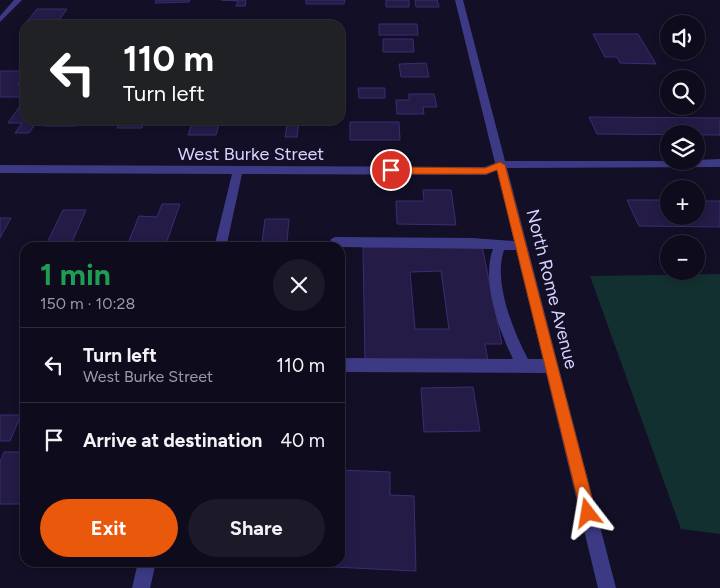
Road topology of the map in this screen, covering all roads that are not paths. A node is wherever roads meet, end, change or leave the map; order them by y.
1 (18, 0) edge
2 (459, 0) edge
3 (0, 20) edge
4 (720, 164) edge
5 (500, 165) junction
6 (0, 169) edge
7 (238, 170) junction
8 (221, 242) edge
9 (345, 242) edge
10 (500, 245) junction
11 (522, 246) junction
12 (345, 364) edge
13 (524, 366) junction
14 (552, 366) junction
15 (146, 567) edge
16 (142, 588) edge
17 (607, 588) edge

1 - 3 street
2 - 5 street, North Rome Avenue
4 - 5 street, West Burke Street
5 - 7 street, West Burke Street
5 - 11 street, North Rome Avenue
6 - 7 street, West Burke Street
7 - 8 street
9 - 10 street
10 - 11 street
10 - 13 street
11 - 14 street, North Rome Avenue
12 - 13 street
13 - 14 street
14 - 17 street, North Rome Avenue
15 - 16 street

